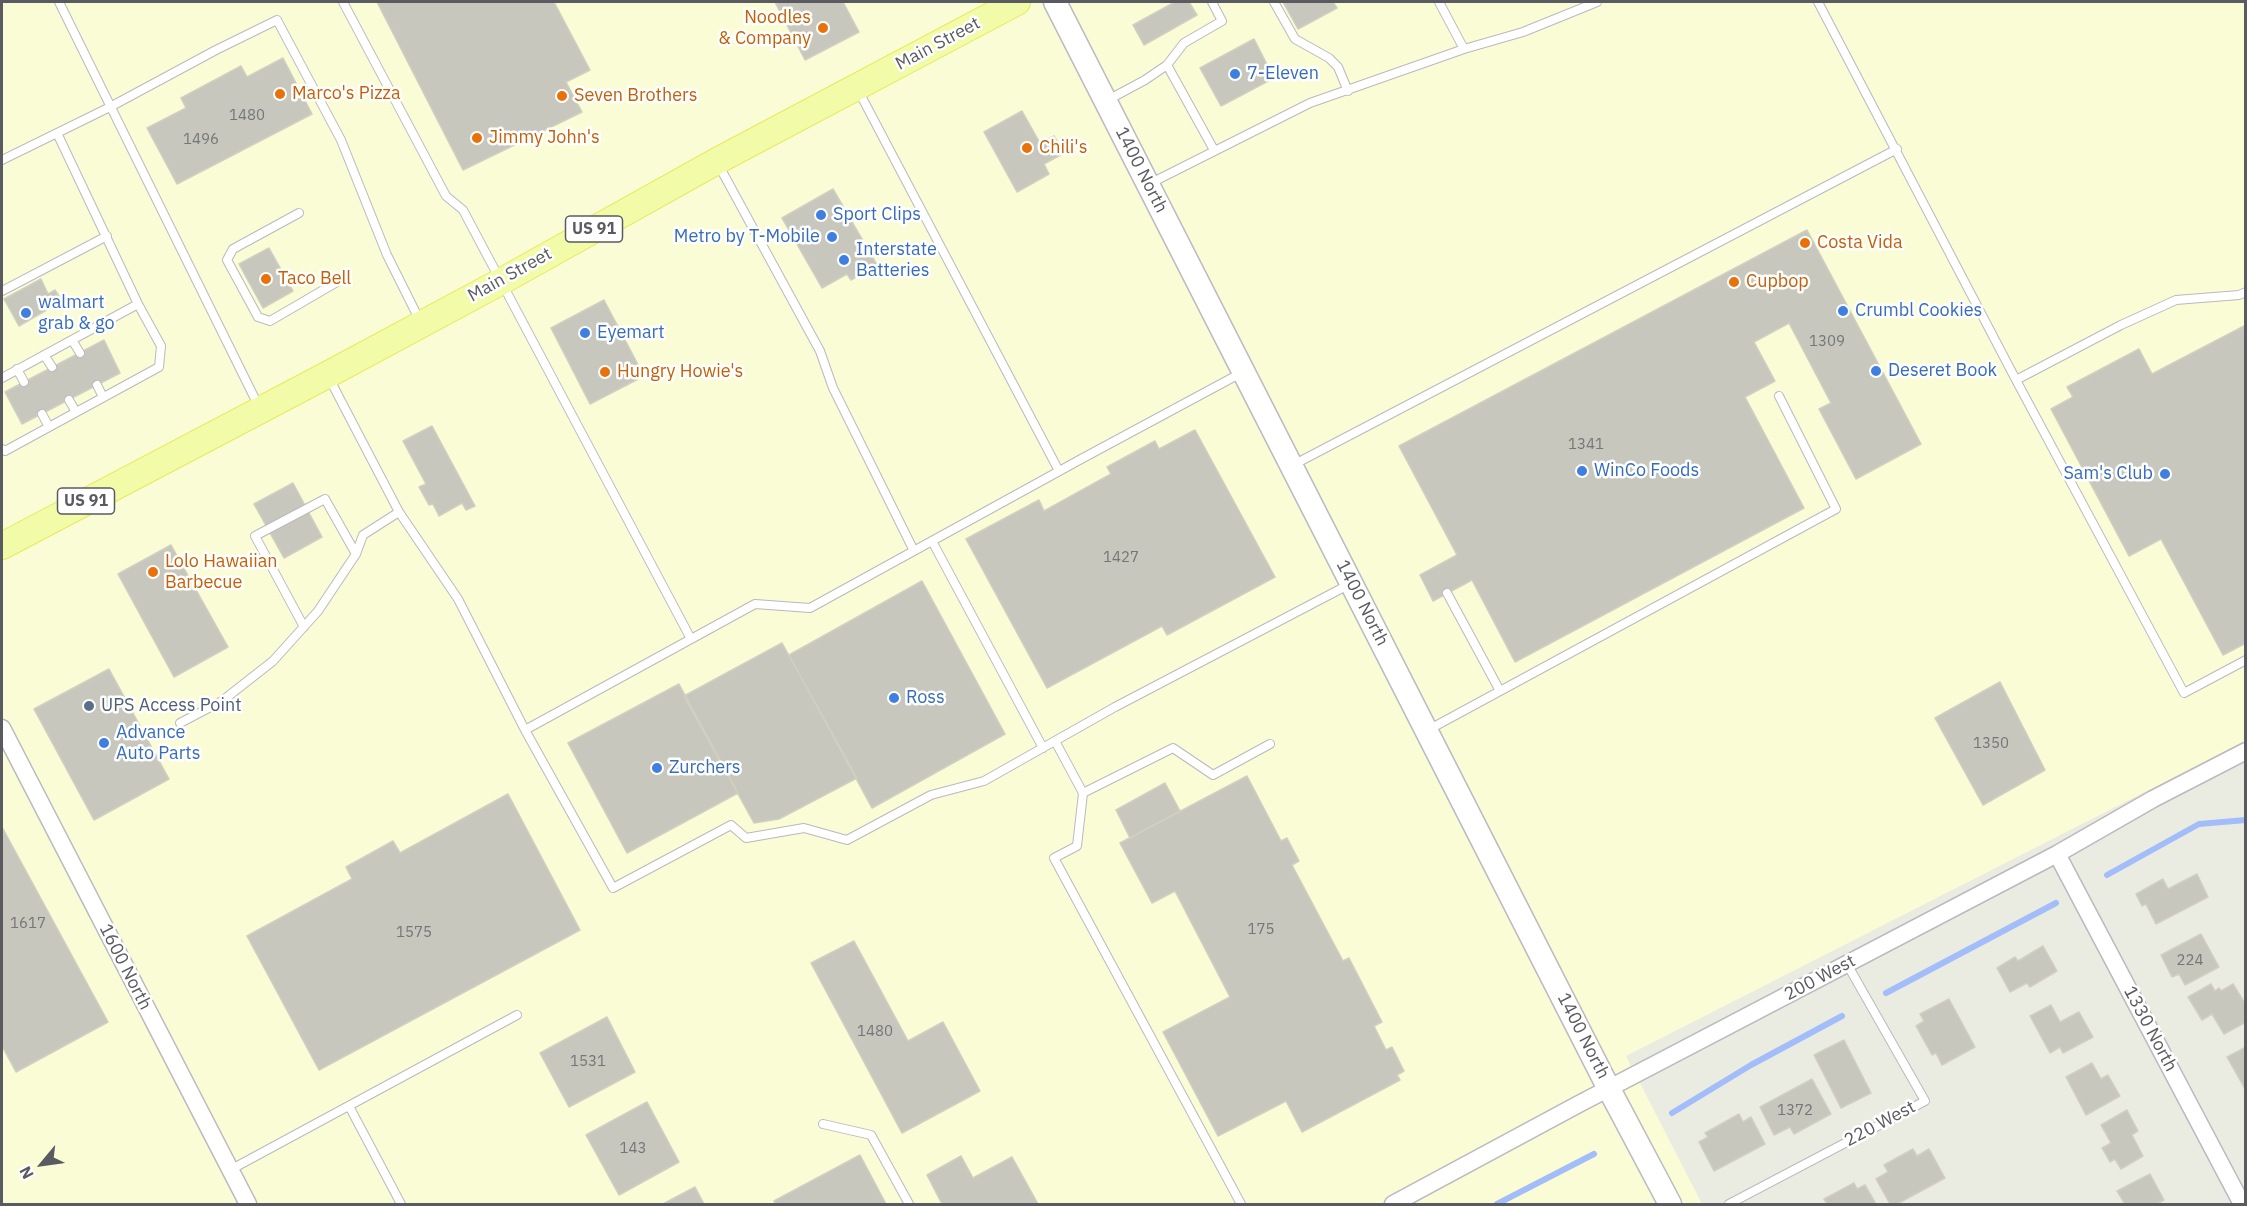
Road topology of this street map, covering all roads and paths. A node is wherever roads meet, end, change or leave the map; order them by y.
1 (58, 2) edge
2 (343, 2) edge
3 (1017, 2) edge
4 (1055, 2) edge
5 (1212, 2) edge
6 (1274, 2) edge
7 (1439, 2) edge
8 (1818, 2) edge
9 (1592, 3) edge
10 (1464, 49) junction
11 (1167, 65) junction
12 (856, 87) junction
13 (1348, 91) junction
14 (1106, 101) junction
15 (110, 107) junction
16 (57, 133) junction
17 (1897, 149) junction
18 (1214, 150) junction
19 (2, 160) edge
20 (717, 161) junction
21 (1148, 184) junction
22 (299, 213) dead end
23 (107, 236) junction
24 (501, 281) junction
25 (337, 282) dead end
26 (2, 291) edge
27 (2246, 291) edge
28 (138, 304) junction
29 (422, 323) junction
30 (72, 340) junction
31 (80, 353) dead end
32 (44, 355) junction
33 (52, 368) dead end
34 (17, 369) junction
35 (1244, 372) junction
36 (327, 375) junction
37 (2, 378) edge
38 (2016, 380) junction
39 (24, 382) dead end
40 (97, 385) dead end
41 (1779, 396) dead end
42 (104, 397) junction
43 (69, 400) dead end
44 (260, 410) junction
45 (76, 412) junction
46 (42, 414) dead end
47 (49, 427) junction
48 (2, 449) edge
49 (1291, 466) junction
50 (1059, 471) junction
51 (399, 512) junction
52 (932, 541) junction
53 (2, 546) edge
54 (914, 551) junction
55 (356, 554) junction
56 (1352, 583) junction
57 (1447, 593) dead end
58 (304, 627) junction
59 (691, 639) junction
60 (2246, 660) edge
61 (1500, 691) junction
62 (180, 723) dead end
63 (2, 728) edge
64 (525, 730) junction
65 (1426, 730) junction
66 (1055, 741) junction
67 (1270, 744) dead end
68 (1043, 748) junction
69 (2246, 751) edge
70 (1083, 793) junction
71 (2057, 854) junction
72 (1847, 964) junction
73 (517, 1015) dead end
74 (1609, 1089) junction
75 (349, 1106) junction
76 (823, 1124) dead end
77 (230, 1170) junction
78 (248, 1204) edge
79 (401, 1204) edge
80 (909, 1204) edge
81 (1241, 1204) edge
82 (1393, 1204) edge
83 (1670, 1204) edge
84 (1729, 1204) edge
85 (2242, 1204) edge

1 - 15 lane
2 - 24 lane
3 - 12 main road, Main Street / US 91
4 - 14 main road, 1400 North
5 - 11 lane
6 - 13 lane
7 - 10 lane
8 - 17 lane
9 - 10 lane
10 - 13 lane
11 - 14 lane
11 - 18 lane
12 - 20 main road, Main Street / US 91
12 - 50 lane
13 - 18 lane
14 - 21 main road, 1400 North
15 - 16 lane
15 - 29 lane
15 - 44 lane
16 - 19 lane
16 - 23 lane
17 - 38 lane
17 - 49 lane
18 - 21 lane
20 - 24 main road, Main Street / US 91
20 - 54 lane
21 - 35 main road, 1400 North
22 - 25 lane
23 - 26 lane
23 - 28 lane
24 - 29 main road, Main Street / US 91
24 - 59 lane
27 - 38 lane
28 - 30 lane
28 - 42 lane
29 - 36 main road, Main Street / US 91
30 - 31 lane
30 - 32 lane
32 - 33 lane
32 - 34 lane
34 - 37 lane
34 - 39 lane
35 - 49 main road, 1400 North
35 - 50 lane
36 - 44 main road, Main Street / US 91
36 - 51 lane
38 - 60 lane
40 - 42 lane
41 - 61 lane
42 - 45 lane
43 - 45 lane
44 - 53 main road, Main Street / US 91
45 - 47 lane
46 - 47 lane
47 - 48 lane
49 - 56 main road, 1400 North
50 - 52 lane
51 - 55 lane
51 - 64 lane
52 - 54 lane
52 - 68 lane
54 - 59 lane
55 - 58 lane
55 - 58 lane
56 - 65 main road, 1400 North
56 - 66 lane
57 - 61 lane
58 - 62 lane
59 - 64 lane
61 - 65 lane
63 - 77 street, 1600 North
64 - 68 lane
65 - 74 main road, 1400 North
66 - 68 lane
66 - 70 lane
67 - 70 lane
69 - 71 street, 200 West
70 - 81 lane
71 - 72 street, 200 West
71 - 85 street, 1330 North
72 - 74 street, 200 West
72 - 84 lane, 220 West
73 - 75 lane
74 - 82 street, 200 West
74 - 83 main road, 1400 North
75 - 77 lane
75 - 79 lane
76 - 80 lane
77 - 78 street, 1600 North

